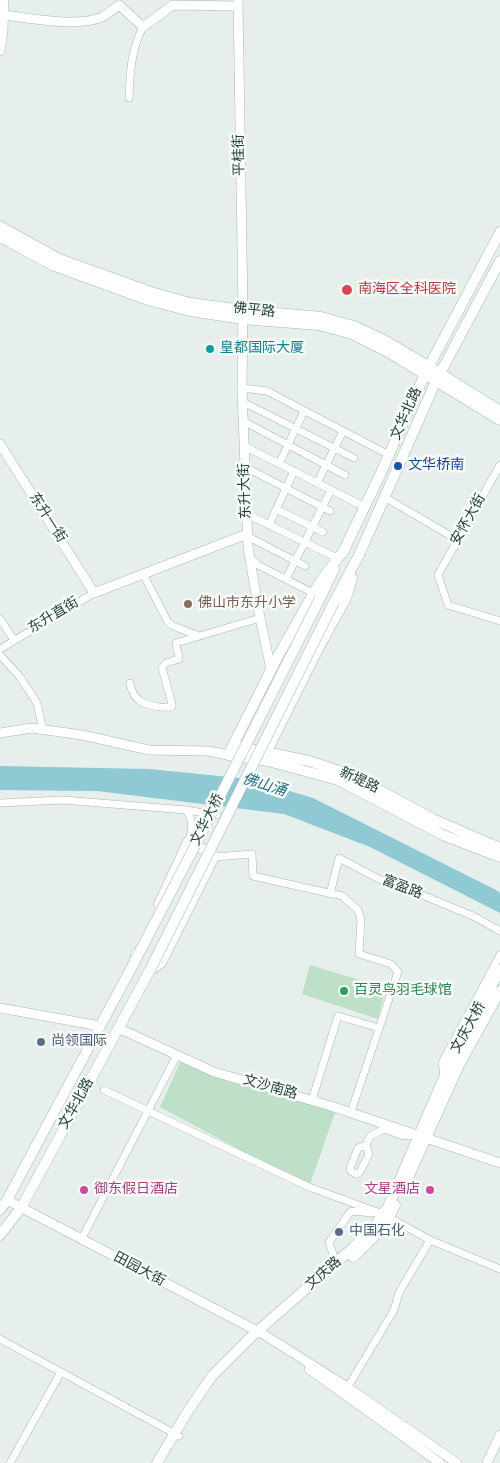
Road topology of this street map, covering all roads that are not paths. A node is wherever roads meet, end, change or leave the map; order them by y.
1 (4, 0) edge
2 (120, 3) edge
3 (238, 3) edge
4 (4, 15) junction
5 (142, 27) junction
6 (0, 51) edge
7 (130, 98) dead end
8 (0, 226) edge
9 (500, 232) edge
10 (0, 236) edge
11 (500, 260) edge
12 (243, 315) junction
13 (427, 371) junction
14 (439, 377) junction
15 (242, 388) junction
16 (243, 402) junction
17 (304, 411) junction
18 (500, 411) edge
19 (500, 420) edge
20 (243, 421) junction
21 (296, 429) junction
22 (343, 432) junction
23 (0, 444) edge
24 (288, 445) junction
25 (244, 446) junction
26 (334, 448) junction
27 (389, 455) junction
28 (354, 458) dead end
29 (279, 464) junction
30 (326, 465) junction
31 (500, 465) edge
32 (245, 467) junction
33 (294, 471) junction
34 (345, 475) dead end
35 (317, 483) junction
36 (286, 488) junction
37 (331, 490) junction
38 (384, 497) junction
39 (365, 507) junction
40 (276, 509) junction
41 (326, 509) junction
42 (246, 514) junction
43 (269, 524) junction
44 (312, 527) junction
45 (323, 532) dead end
46 (247, 535) junction
47 (458, 540) junction
48 (305, 542) junction
49 (345, 549) junction
50 (359, 555) junction
51 (250, 558) junction
52 (337, 558) junction
53 (295, 561) junction
54 (305, 566) dead end
55 (143, 574) junction
56 (286, 579) junction
57 (94, 593) junction
58 (316, 596) junction
59 (260, 618) junction
60 (0, 619) edge
61 (500, 621) edge
62 (199, 636) junction
63 (14, 640) junction
64 (0, 649) edge
65 (0, 655) edge
66 (271, 669) junction
67 (130, 683) dead end
68 (43, 730) junction
69 (0, 733) edge
70 (230, 750) junction
71 (264, 756) junction
72 (0, 803) edge
73 (186, 810) junction
74 (217, 815) dead end
75 (188, 842) junction
76 (500, 848) edge
77 (214, 857) junction
78 (500, 857) edge
79 (330, 894) junction
80 (500, 931) edge
81 (500, 955) edge
82 (135, 961) junction
83 (150, 970) junction
84 (500, 970) edge
85 (500, 990) edge
86 (0, 1008) edge
87 (100, 1026) junction
88 (118, 1028) junction
89 (379, 1028) junction
90 (177, 1055) junction
91 (456, 1061) junction
92 (444, 1075) junction
93 (104, 1090) dead end
94 (312, 1100) junction
95 (148, 1111) junction
96 (351, 1112) junction
97 (422, 1136) junction
98 (366, 1145) dead end
99 (500, 1163) edge
100 (7, 1200) junction
101 (20, 1208) junction
102 (0, 1210) edge
103 (386, 1216) junction
104 (0, 1235) edge
105 (81, 1240) junction
106 (430, 1240) junction
107 (336, 1263) junction
108 (500, 1269) edge
109 (260, 1335) junction
110 (0, 1339) edge
111 (61, 1372) junction
112 (345, 1391) junction
113 (177, 1435) junction
114 (500, 1435) edge
115 (10, 1463) edge
116 (157, 1463) edge
117 (163, 1463) edge
118 (440, 1463) edge
119 (457, 1463) edge
120 (487, 1463) edge

1 - 4 street
2 - 4 street
2 - 5 street
3 - 5 street
3 - 12 street, 平桂街
4 - 6 street
5 - 7 street
8 - 12 main road, 佛平路
9 - 13 main road, 文华北路
10 - 12 main road, 佛平路
11 - 14 main road
12 - 13 main road, 佛平路
12 - 15 street, 东升大街
13 - 14 main road, 佛平路
13 - 27 main road, 文华北路
14 - 18 main road, 佛平路
14 - 19 main road, 佛平路
14 - 38 main road
15 - 16 street, 东升大街
15 - 17 street
16 - 20 street, 东升大街
16 - 21 street
17 - 21 street
17 - 22 street
20 - 24 street
20 - 25 street, 东升大街
21 - 24 street
21 - 26 street
22 - 26 street
22 - 27 street
23 - 57 street, 东升一街
24 - 29 street
24 - 30 street
25 - 29 street
25 - 32 street, 东升大街
26 - 28 street
26 - 30 street
27 - 39 main road, 文华北路
29 - 33 street
30 - 34 street
30 - 35 street
31 - 47 street, 安怀大街
32 - 36 street
32 - 42 street, 东升大街
33 - 35 street
33 - 36 street
35 - 37 street
36 - 40 street
36 - 41 street
37 - 39 street
37 - 41 street
38 - 47 street
38 - 50 main road
39 - 49 main road, 文华北路
40 - 43 street
40 - 44 street
41 - 44 street
42 - 43 street
42 - 46 street, 东升大街
43 - 48 street
44 - 45 street
44 - 48 street
46 - 51 street, 东升大街
46 - 53 street
46 - 55 street
47 - 61 street, 安怀大街
48 - 52 street
48 - 53 street
49 - 52 main road
49 - 58 main road, 文华北路
50 - 71 main road
50 - 83 main road, bridge
51 - 56 street
51 - 59 street, 东升大街
52 - 58 main road
53 - 54 street
53 - 56 street
55 - 57 street
55 - 62 street
56 - 58 street
57 - 63 street, 东升直街
58 - 66 main road
58 - 82 main road, 文华大桥, bridge
59 - 62 street
59 - 66 street, 东升大街
60 - 63 street
62 - 67 street
63 - 64 street, 东升直街
65 - 68 street
66 - 70 main road
68 - 69 street, 新堤路
68 - 70 street, 新堤路
70 - 71 main road, 新堤路
71 - 76 main road, 新堤路
71 - 78 main road, 新堤路
72 - 73 street
73 - 74 street
73 - 75 street
75 - 77 main road
75 - 82 main road
77 - 79 street
77 - 83 main road
79 - 80 street, 富盈路
79 - 89 street
81 - 92 street
82 - 87 main road, 文华北路
83 - 88 main road, 文华北路
84 - 91 main road, 文庆大桥
85 - 91 main road, 文庆大桥
86 - 87 street
87 - 100 main road, 文华北路
88 - 90 street, 文沙南路
88 - 101 main road, 文华北路
89 - 94 street
89 - 96 street
90 - 94 street, 文沙南路
90 - 95 street
91 - 92 main road, 文庆路
91 - 97 main road, 文庆路
92 - 97 main road, 文庆路
93 - 95 street
94 - 96 street, 文沙南路
95 - 103 street
95 - 105 street
96 - 97 street, 文沙南路
97 - 98 street
97 - 99 street, 文沙南路
97 - 103 main road, 文庆路
100 - 101 street, 田园大街
100 - 102 main road, 文华北路
101 - 104 main road, 文华北路
101 - 105 street, 田园大街
103 - 106 street
103 - 107 main road, 文庆路
103 - 107 street
103 - 109 main road, 文庆路
105 - 109 street, 田园大街
106 - 108 street
106 - 112 street
107 - 109 main road, 文庆路
109 - 112 street, 田园大街
109 - 113 main road, 文庆路
110 - 111 street
111 - 113 street
111 - 115 street
112 - 118 street, 田园大街
112 - 119 street, 田园大街
113 - 116 main road, 文庆路
113 - 117 main road, 文庆路
114 - 120 street

